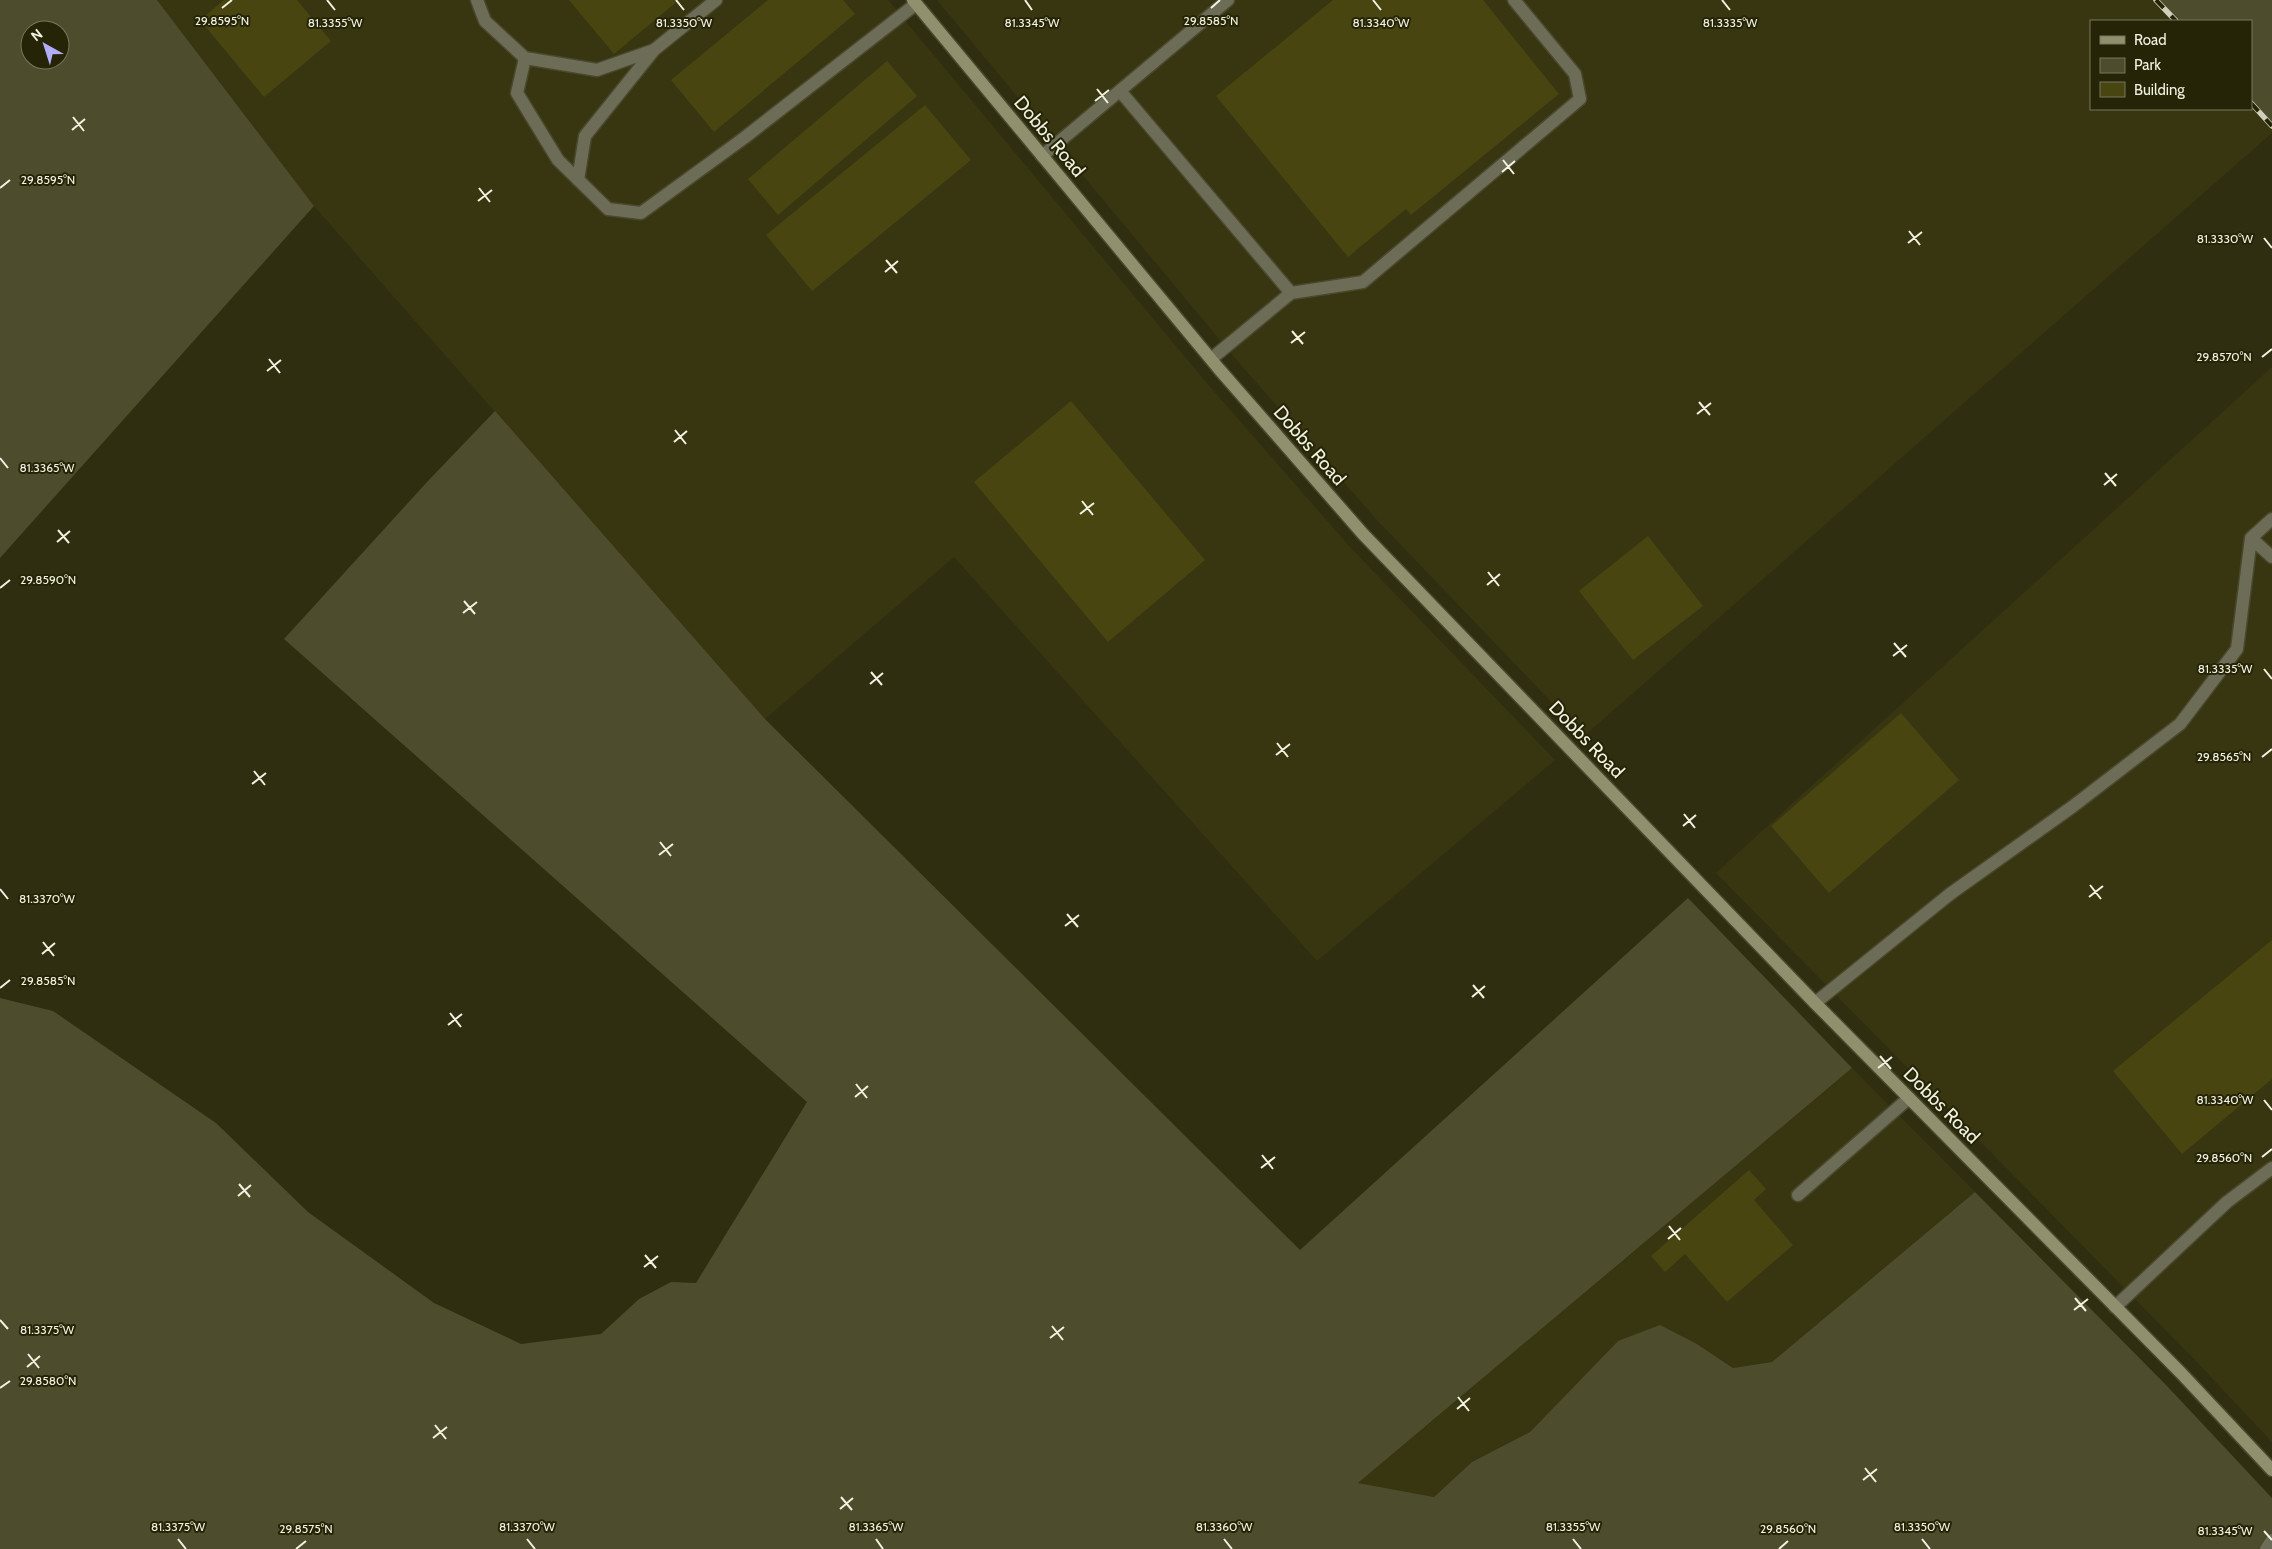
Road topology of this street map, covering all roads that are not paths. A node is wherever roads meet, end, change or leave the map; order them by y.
1 (477, 0) edge
2 (716, 0) edge
3 (1228, 0) edge
4 (1514, 0) edge
5 (915, 2) edge
6 (654, 50) junction
7 (526, 58) junction
8 (1120, 91) junction
9 (1042, 156) junction
10 (578, 180) junction
11 (1291, 293) junction
12 (1211, 359) junction
13 (2272, 519) edge
14 (2250, 538) junction
15 (2272, 557) edge
16 (1815, 1003) junction
17 (1909, 1098) junction
18 (2272, 1168) edge
19 (1798, 1195) dead end
20 (2116, 1307) junction
21 (2272, 1470) edge
22 (2272, 1540) edge
23 (2266, 1549) edge

1 - 7 lane
2 - 6 lane
3 - 8 lane
4 - 11 lane
5 - 9 street, Dobbs Road
5 - 10 lane
6 - 7 lane
6 - 10 lane
7 - 10 lane
8 - 9 lane
8 - 11 lane
9 - 12 street, Dobbs Road
11 - 12 lane
12 - 16 street, Dobbs Road
13 - 14 lane
14 - 15 lane
14 - 16 lane
16 - 17 street, Dobbs Road
17 - 19 lane
17 - 20 street, Dobbs Road
18 - 20 lane
20 - 21 street, Dobbs Road
22 - 23 lane

